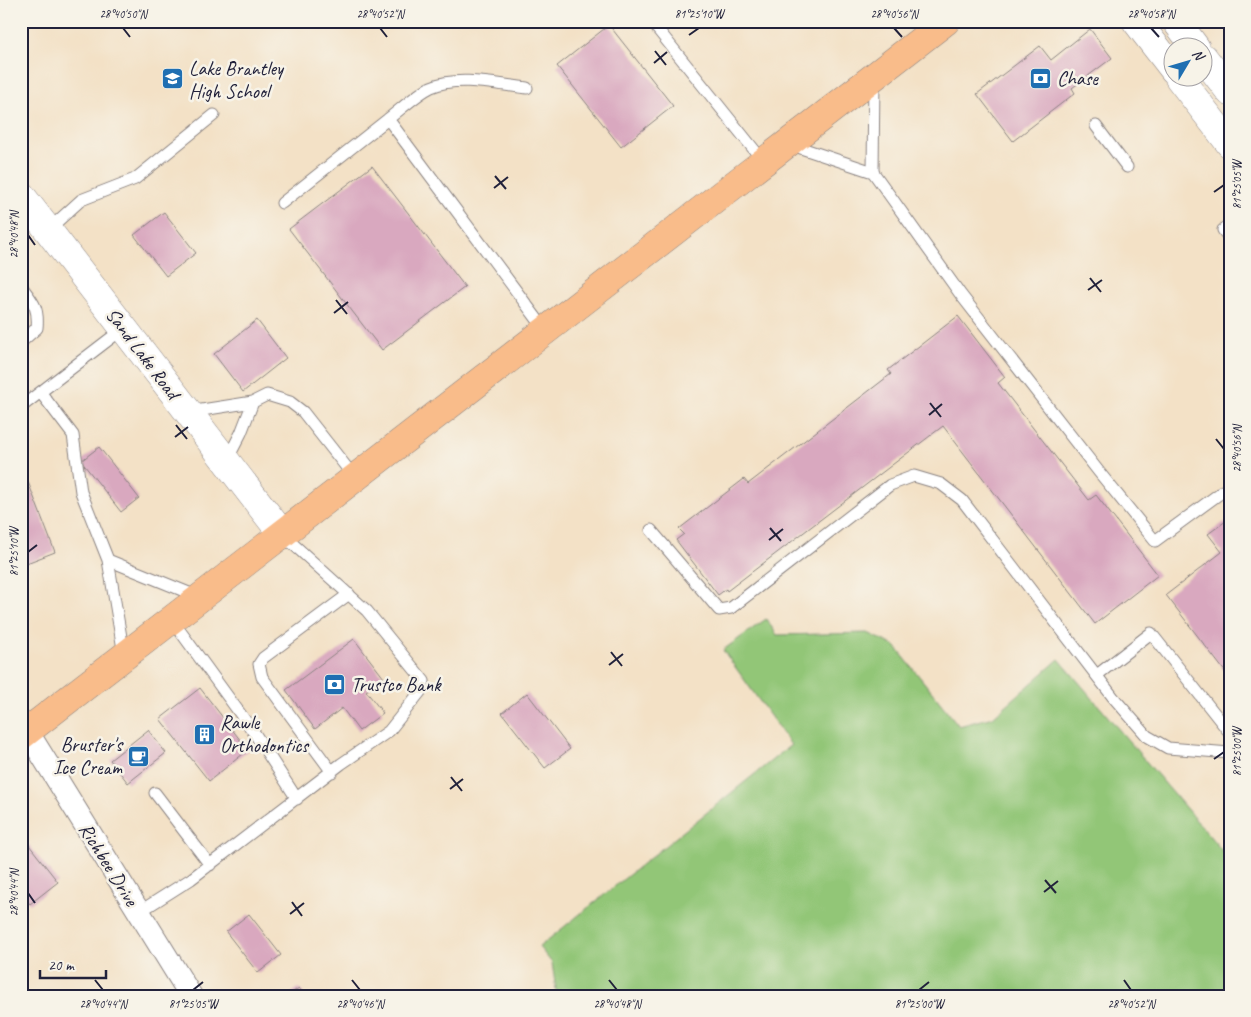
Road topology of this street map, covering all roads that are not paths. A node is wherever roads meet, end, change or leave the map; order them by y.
1 (651, 21) edge
2 (946, 21) edge
3 (1136, 21) edge
4 (1176, 21) edge
5 (1189, 38) edge
6 (1164, 57) edge
7 (1214, 71) edge
8 (874, 77) junction
9 (527, 88) dead end
10 (1187, 88) edge
11 (1230, 92) edge
12 (214, 115) dead end
13 (388, 119) junction
14 (1096, 126) dead end
15 (788, 143) junction
16 (1230, 144) edge
17 (764, 162) junction
18 (1127, 167) dead end
19 (873, 172) junction
20 (21, 196) edge
21 (282, 203) dead end
22 (1230, 226) edge
23 (48, 230) junction
24 (1230, 239) edge
25 (21, 286) edge
26 (124, 328) junction
27 (546, 330) junction
28 (21, 342) edge
29 (41, 392) junction
30 (253, 402) junction
31 (21, 408) edge
32 (188, 413) junction
33 (226, 462) junction
34 (355, 478) junction
35 (1230, 486) edge
36 (651, 530) dead end
37 (283, 534) junction
38 (108, 560) junction
39 (349, 594) junction
40 (201, 597) junction
41 (172, 620) junction
42 (124, 657) junction
43 (1097, 675) junction
44 (23, 730) edge
45 (1230, 733) edge
46 (1230, 753) edge
47 (332, 772) junction
48 (155, 793) dead end
49 (297, 799) junction
50 (210, 865) junction
51 (139, 912) junction
52 (191, 996) edge

1 - 17 lane
2 - 8 main road
3 - 6 street
4 - 5 street
7 - 11 street
8 - 15 main road
8 - 19 lane
9 - 13 lane
10 - 16 street
12 - 23 lane
13 - 21 lane
13 - 27 lane
14 - 18 lane
15 - 17 main road
15 - 19 lane
17 - 27 main road
19 - 35 lane
20 - 23 street, Sand Lake Road
22 - 24 lane
23 - 26 street, Sand Lake Road
25 - 28 lane
26 - 29 lane
26 - 32 street, Sand Lake Road
27 - 34 main road
29 - 31 lane
29 - 38 lane
30 - 32 lane
30 - 33 lane
30 - 34 lane
32 - 33 street, Sand Lake Road
33 - 37 street, Sand Lake Road
34 - 37 main road
36 - 43 lane
37 - 39 lane
37 - 40 main road
38 - 40 lane
38 - 42 lane
39 - 47 lane
39 - 47 lane
40 - 41 main road
41 - 42 main road
41 - 49 lane
42 - 44 main road
43 - 45 lane
43 - 46 lane
44 - 51 street, Richbee Drive
47 - 49 lane
48 - 50 lane
49 - 50 lane
50 - 51 lane
51 - 52 street, Richbee Drive

